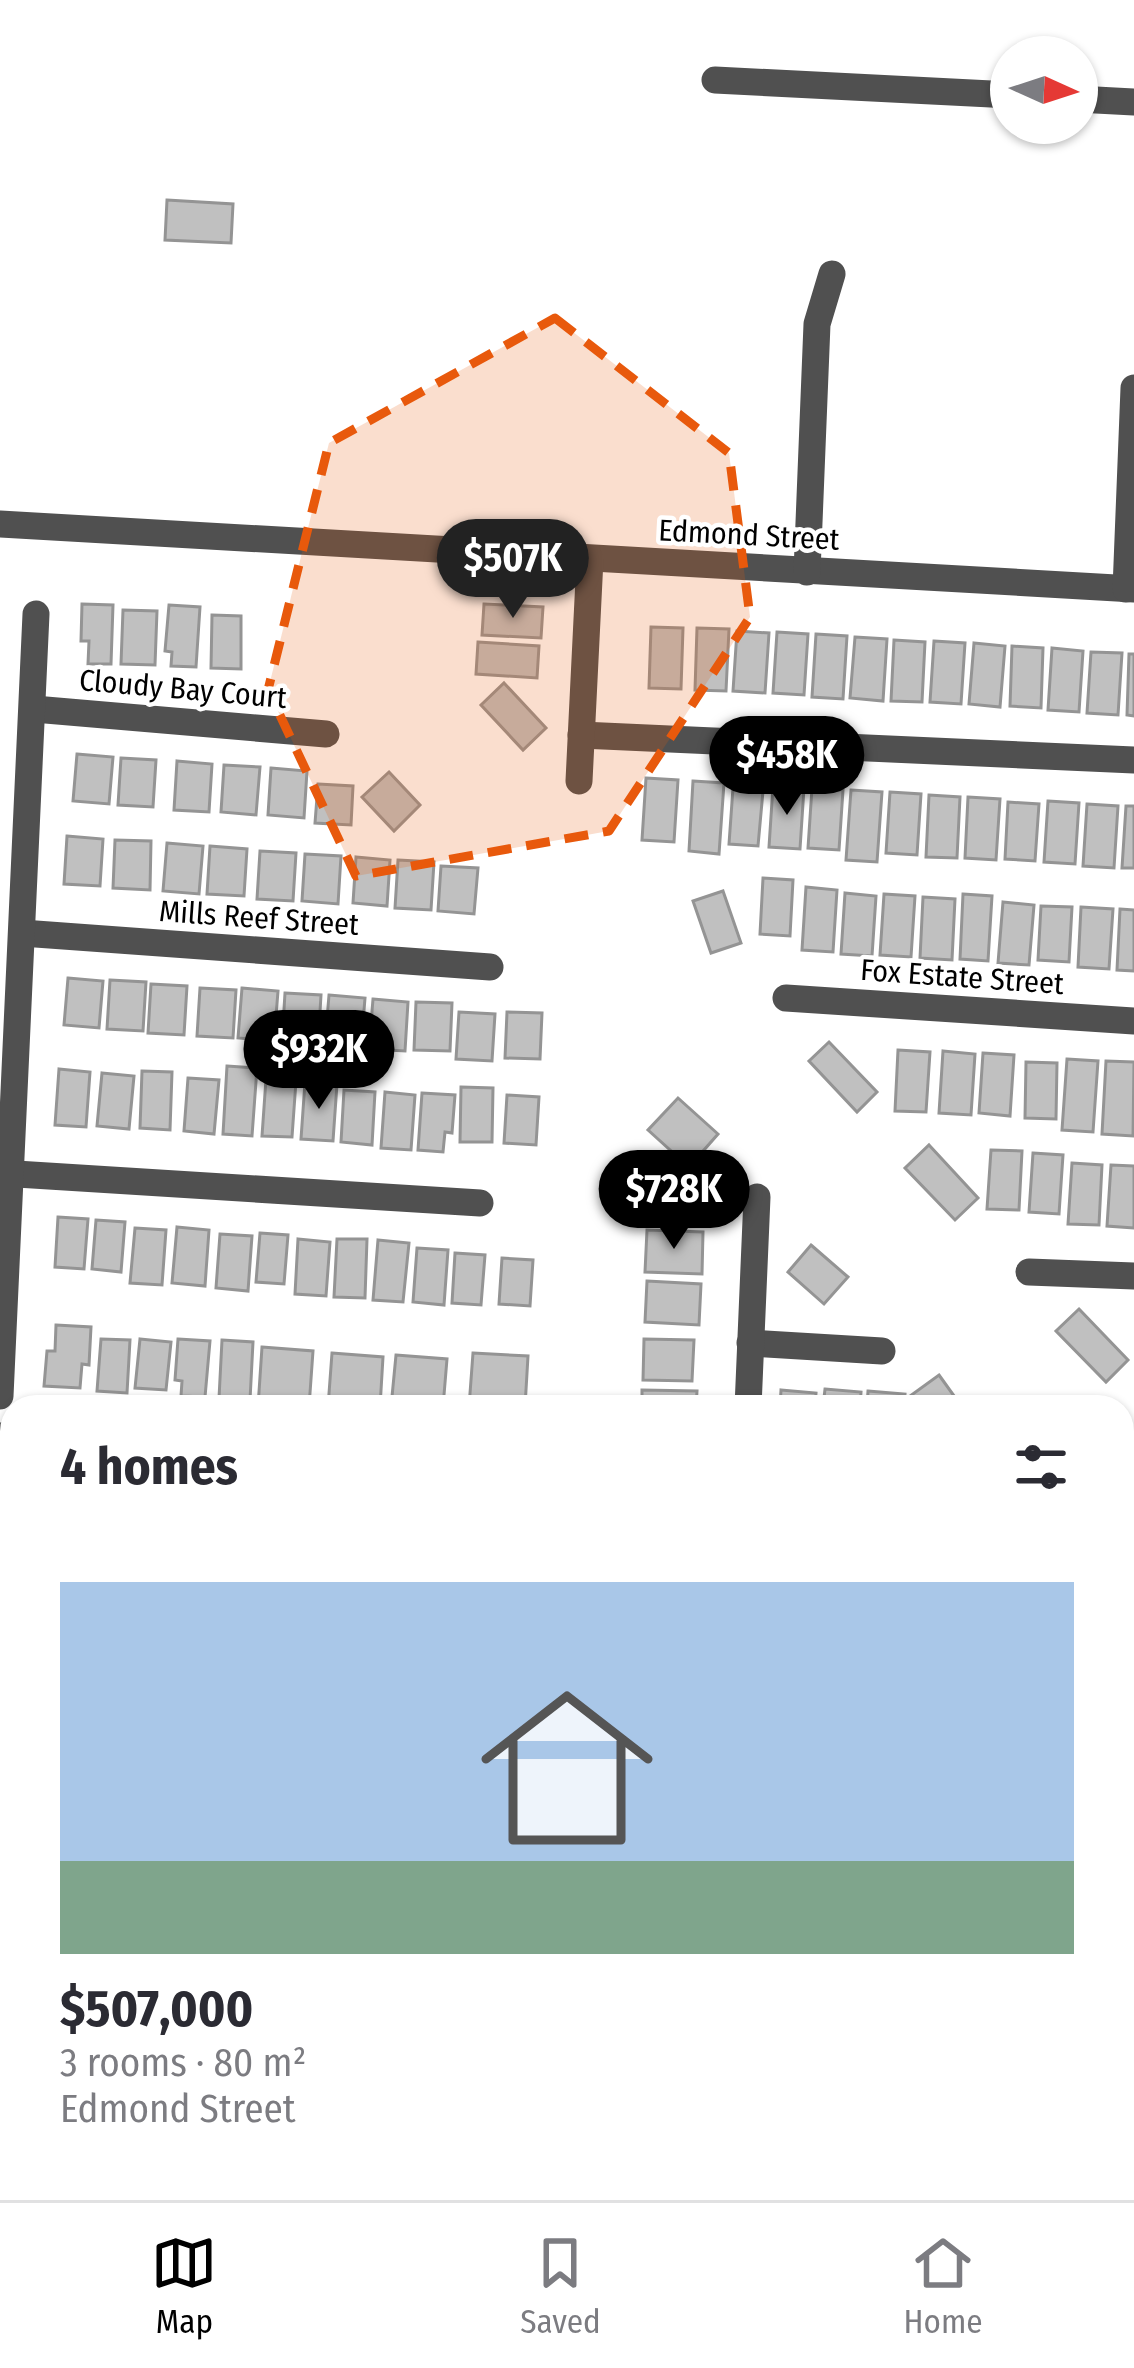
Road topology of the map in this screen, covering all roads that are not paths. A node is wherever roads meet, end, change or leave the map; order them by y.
1 (715, 80) dead end
2 (990, 94) edge
3 (1098, 100) edge
4 (1134, 102) edge
5 (832, 274) dead end
6 (1134, 388) edge
7 (0, 524) edge
8 (590, 559) junction
9 (807, 572) junction
10 (1130, 589) edge
11 (37, 614) dead end
12 (34, 709) junction
13 (326, 734) dead end
14 (581, 735) junction
15 (1134, 760) edge
16 (580, 781) dead end
17 (22, 934) junction
18 (490, 968) dead end
19 (786, 998) dead end
20 (1134, 1021) edge
21 (5, 1173) edge
22 (758, 1197) dead end
23 (480, 1203) dead end
24 (1029, 1272) dead end
25 (1134, 1276) edge
26 (750, 1343) junction
27 (883, 1351) dead end
28 (0, 1395) edge
29 (748, 1395) edge

1 - 2 street
3 - 4 street
5 - 9 street
6 - 10 street
7 - 8 street, Edmond Street
8 - 9 street, Edmond Street
8 - 14 street
9 - 10 street, Edmond Street
11 - 12 street
12 - 13 street, Cloudy Bay Court
12 - 17 street
14 - 15 street
14 - 16 street
17 - 18 street, Mills Reef Street
17 - 21 street
19 - 20 street, Fox Estate Street
21 - 23 street
21 - 28 street
22 - 26 street
24 - 25 street
26 - 27 street
26 - 29 street

